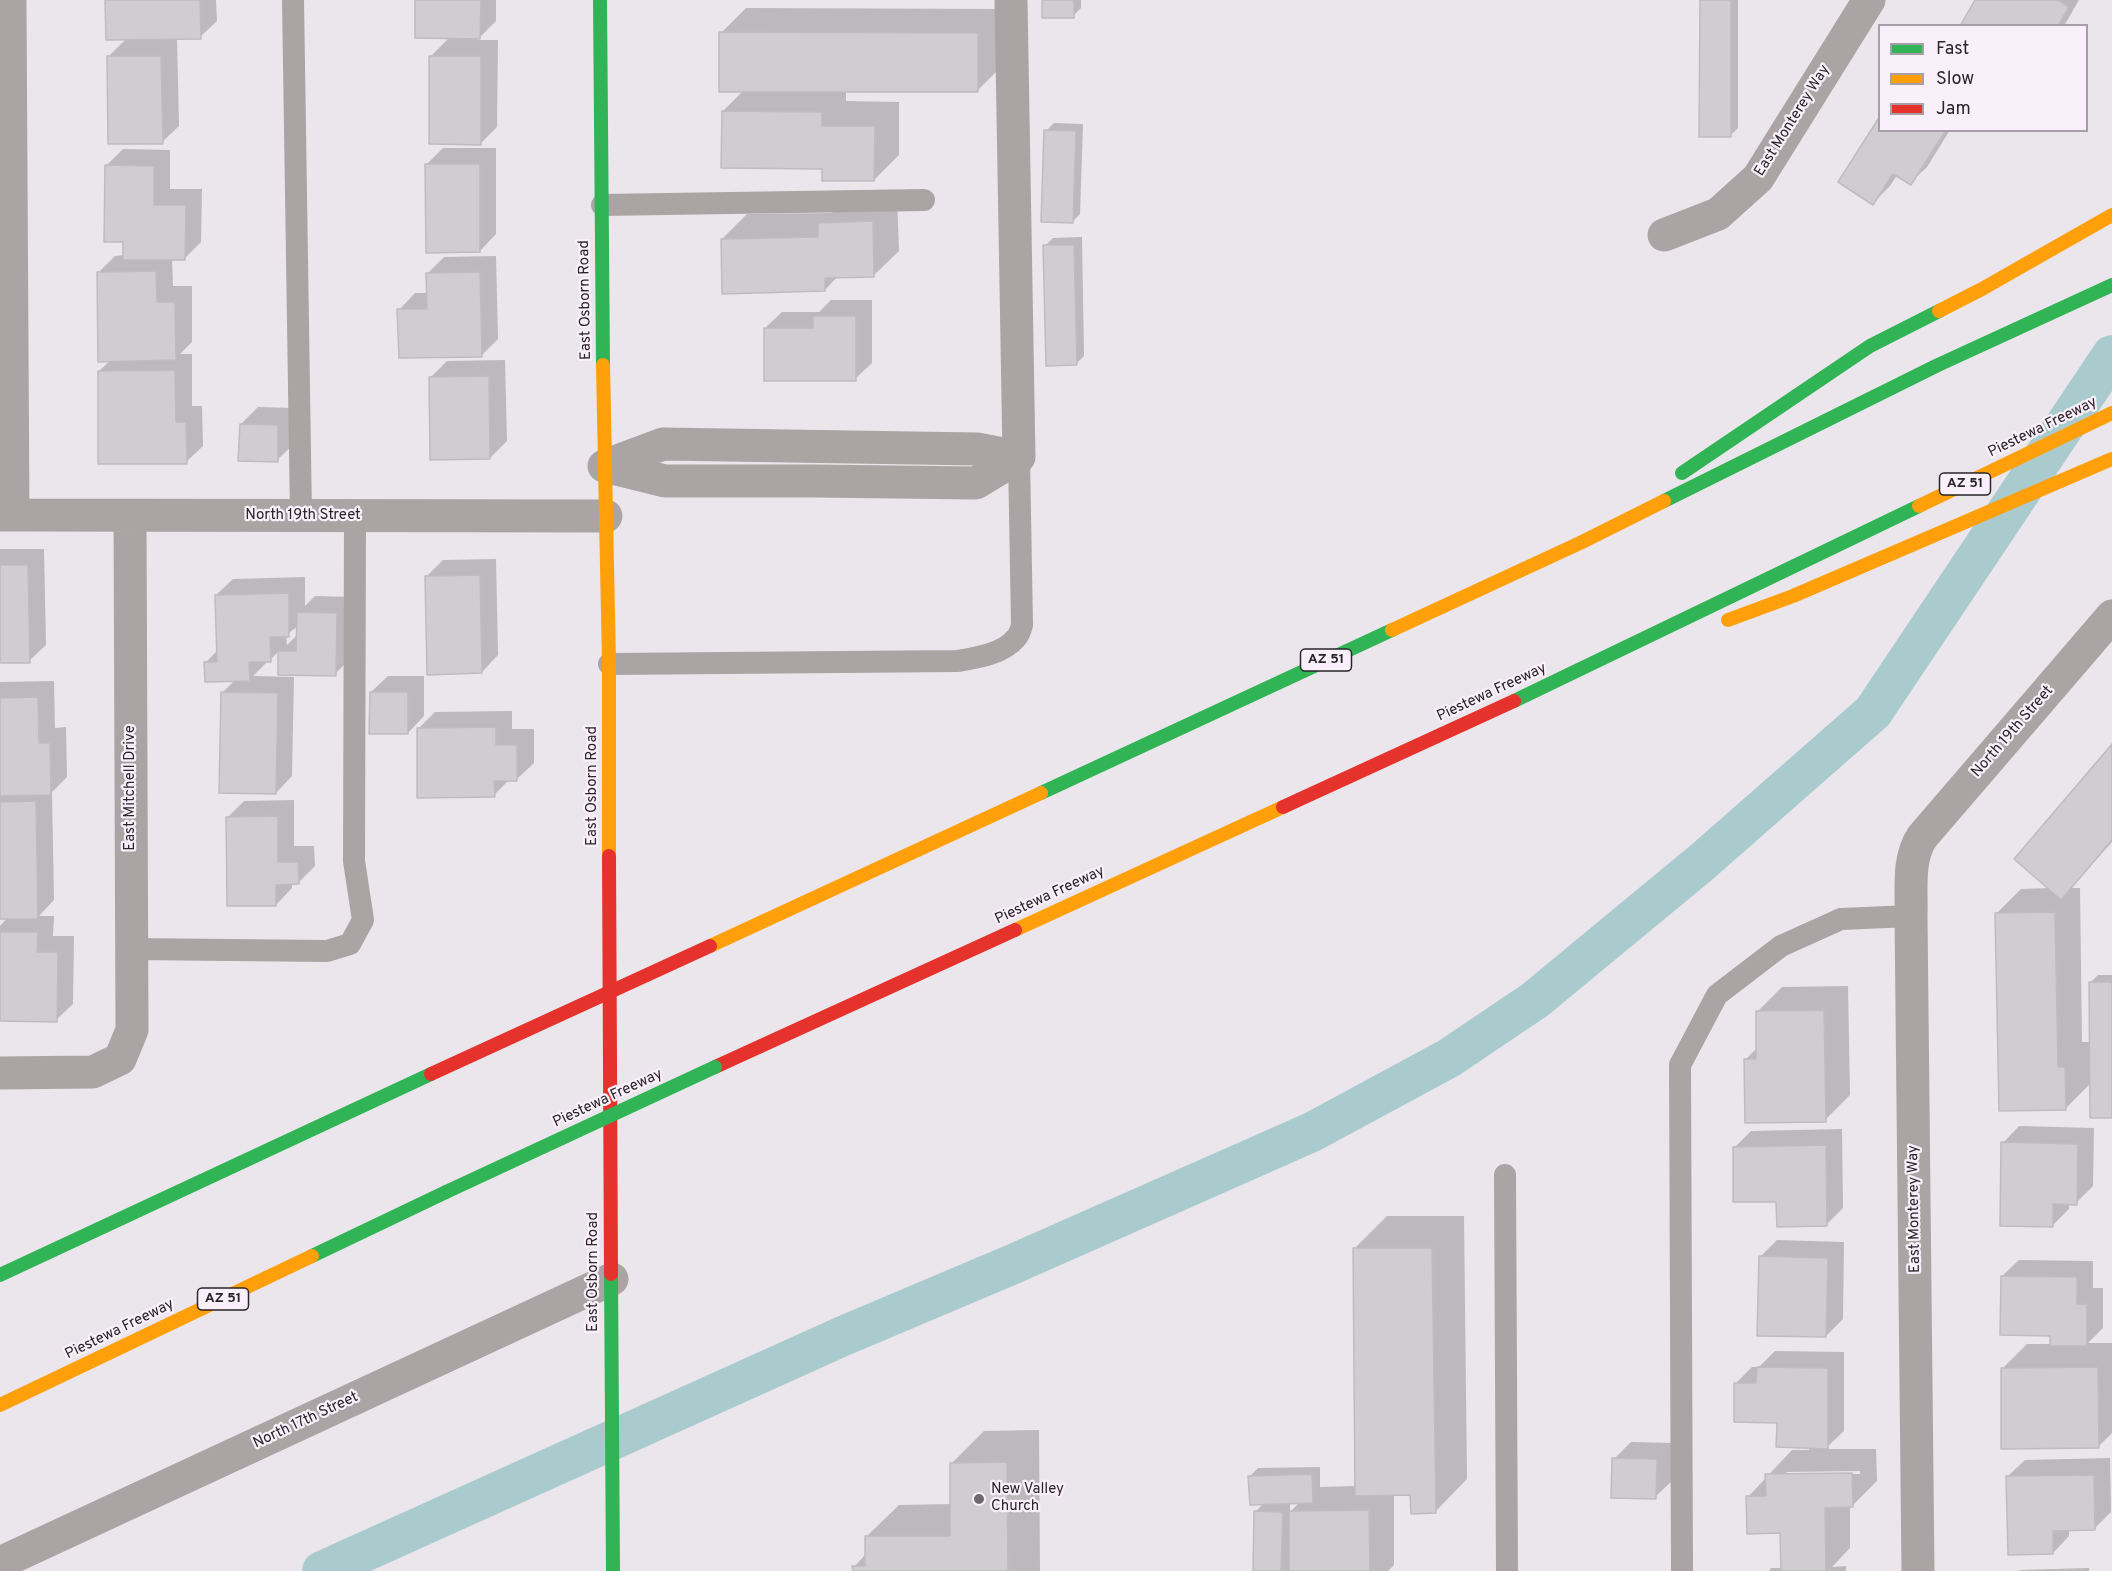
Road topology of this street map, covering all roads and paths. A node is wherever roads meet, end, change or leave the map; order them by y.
1 (10, 0) edge
2 (293, 0) edge
3 (600, 0) edge
4 (1011, 0) edge
5 (1869, 0) edge
6 (924, 201) dead end
7 (602, 205) junction
8 (2112, 215) edge
9 (1664, 236) dead end
10 (2112, 285) edge
11 (2112, 413) edge
12 (1019, 457) junction
13 (2112, 459) edge
14 (604, 466) junction
15 (7, 515) edge
16 (130, 516) junction
17 (301, 516) junction
18 (356, 516) junction
19 (606, 516) junction
20 (1580, 543) junction
21 (2112, 616) edge
22 (1716, 624) dead end
23 (1672, 640) dead end
24 (609, 664) junction
25 (1562, 679) junction
26 (1915, 848) joint
27 (1911, 916) junction
28 (131, 949) junction
29 (0, 1073) edge
30 (1505, 1175) dead end
31 (0, 1275) edge
32 (612, 1279) junction
33 (0, 1405) edge
34 (0, 1563) edge
35 (613, 1571) edge
36 (1507, 1571) edge
37 (1682, 1571) edge
38 (1918, 1571) edge

1 - 15 street
2 - 17 lane
3 - 7 main road, East Osborn Road
4 - 12 street
5 - 9 street, East Monterey Way
6 - 7 lane
7 - 14 main road, East Osborn Road
8 - 20 main road
10 - 20 main road, AZ 51
11 - 25 main road, Piestewa Freeway / AZ 51
12 - 14 street
12 - 24 lane
13 - 22 main road
14 - 19 main road, East Osborn Road
15 - 16 street, North 19th Street
16 - 17 street, North 19th Street
16 - 28 street, East Mitchell Drive
17 - 18 street, North 19th Street
18 - 19 street, North 19th Street
18 - 28 lane
19 - 24 main road, East Osborn Road
20 - 31 main road, AZ 51, bridge
21 - 26 street, North 19th Street
23 - 25 main road
24 - 32 main road, East Osborn Road
25 - 33 main road, Piestewa Freeway / AZ 51, bridge
26 - 27 street, East Monterey Way
27 - 37 lane
27 - 38 street, East Monterey Way
28 - 29 street, East Mitchell Drive
30 - 36 lane
32 - 34 street, North 17th Street
32 - 35 main road, East Osborn Road

